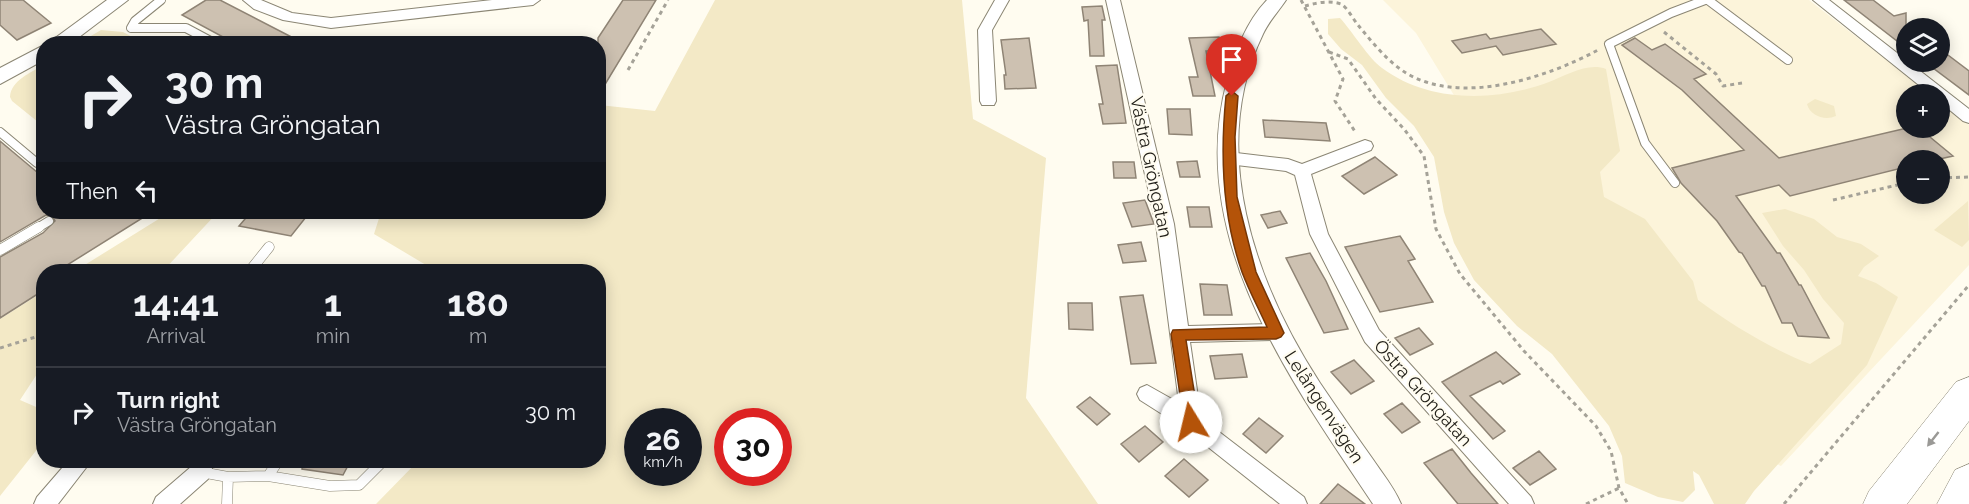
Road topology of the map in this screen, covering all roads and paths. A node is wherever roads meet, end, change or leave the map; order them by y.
1 (119, 0) edge
2 (161, 0) edge
3 (250, 0) edge
4 (533, 0) edge
5 (668, 0) edge
6 (1002, 0) edge
7 (1114, 0) edge
8 (1277, 0) edge
9 (1301, 0) edge
10 (1707, 0) edge
11 (1820, 0) edge
12 (1305, 6) junction
13 (1660, 28) dead end
14 (67, 36) edge
15 (201, 36) edge
16 (1610, 44) junction
17 (1329, 52) junction
18 (36, 56) edge
19 (1788, 60) dead end
20 (628, 70) dead end
21 (0, 77) edge
22 (1742, 83) dead end
23 (988, 101) dead end
24 (1969, 117) edge
25 (0, 132) edge
26 (1365, 146) joint
27 (1228, 158) junction
28 (36, 162) edge
29 (1302, 171) junction
30 (1969, 177) edge
31 (1950, 178) edge
32 (1675, 183) dead end
33 (1896, 185) edge
34 (1833, 200) dead end
35 (49, 221) dead end
36 (269, 247) dead end
37 (0, 250) edge
38 (255, 264) edge
39 (1969, 285) edge
40 (1276, 333) junction
41 (1178, 334) junction
42 (36, 337) edge
43 (0, 348) edge
44 (1969, 393) edge
45 (1147, 394) dead end
46 (1191, 422) junction
47 (75, 468) edge
48 (201, 468) edge
49 (208, 468) edge
50 (274, 468) edge
51 (376, 468) edge
52 (268, 476) junction
53 (228, 477) junction
54 (1969, 482) edge
55 (1619, 488) junction
56 (45, 504) edge
57 (164, 504) edge
58 (227, 504) edge
59 (1296, 504) edge
60 (1388, 504) edge
61 (1523, 504) edge
62 (1586, 504) edge
63 (1628, 504) edge
64 (1784, 504) edge
65 (1883, 504) edge
66 (1958, 504) edge

1 - 14 street
2 - 15 lane
3 - 4 street
5 - 20 path
6 - 23 street
7 - 41 street, Västra Gröngatan
8 - 27 street, Lelångenvägen
9 - 12 path
10 - 16 lane
10 - 19 lane
11 - 24 street
12 - 16 path
12 - 17 path
13 - 22 path
16 - 32 lane
17 - 26 path
17 - 55 path
18 - 21 street
25 - 28 lane
26 - 29 street
27 - 29 street
27 - 40 street, Lelångenvägen
29 - 61 street, Östra Gröngatan
30 - 31 path
33 - 34 path
35 - 37 lane
36 - 38 lane
39 - 64 path
40 - 41 street
40 - 60 street, Lelångenvägen
41 - 46 street, Västra Gröngatan
42 - 43 path
44 -> 65 highway
45 - 46 street
46 - 59 street
47 - 56 street
48 - 57 street
49 - 53 lane
50 - 52 lane
51 - 52 lane
52 - 53 lane
53 - 58 lane
54 - 66 highway
55 - 62 path
55 - 63 path

